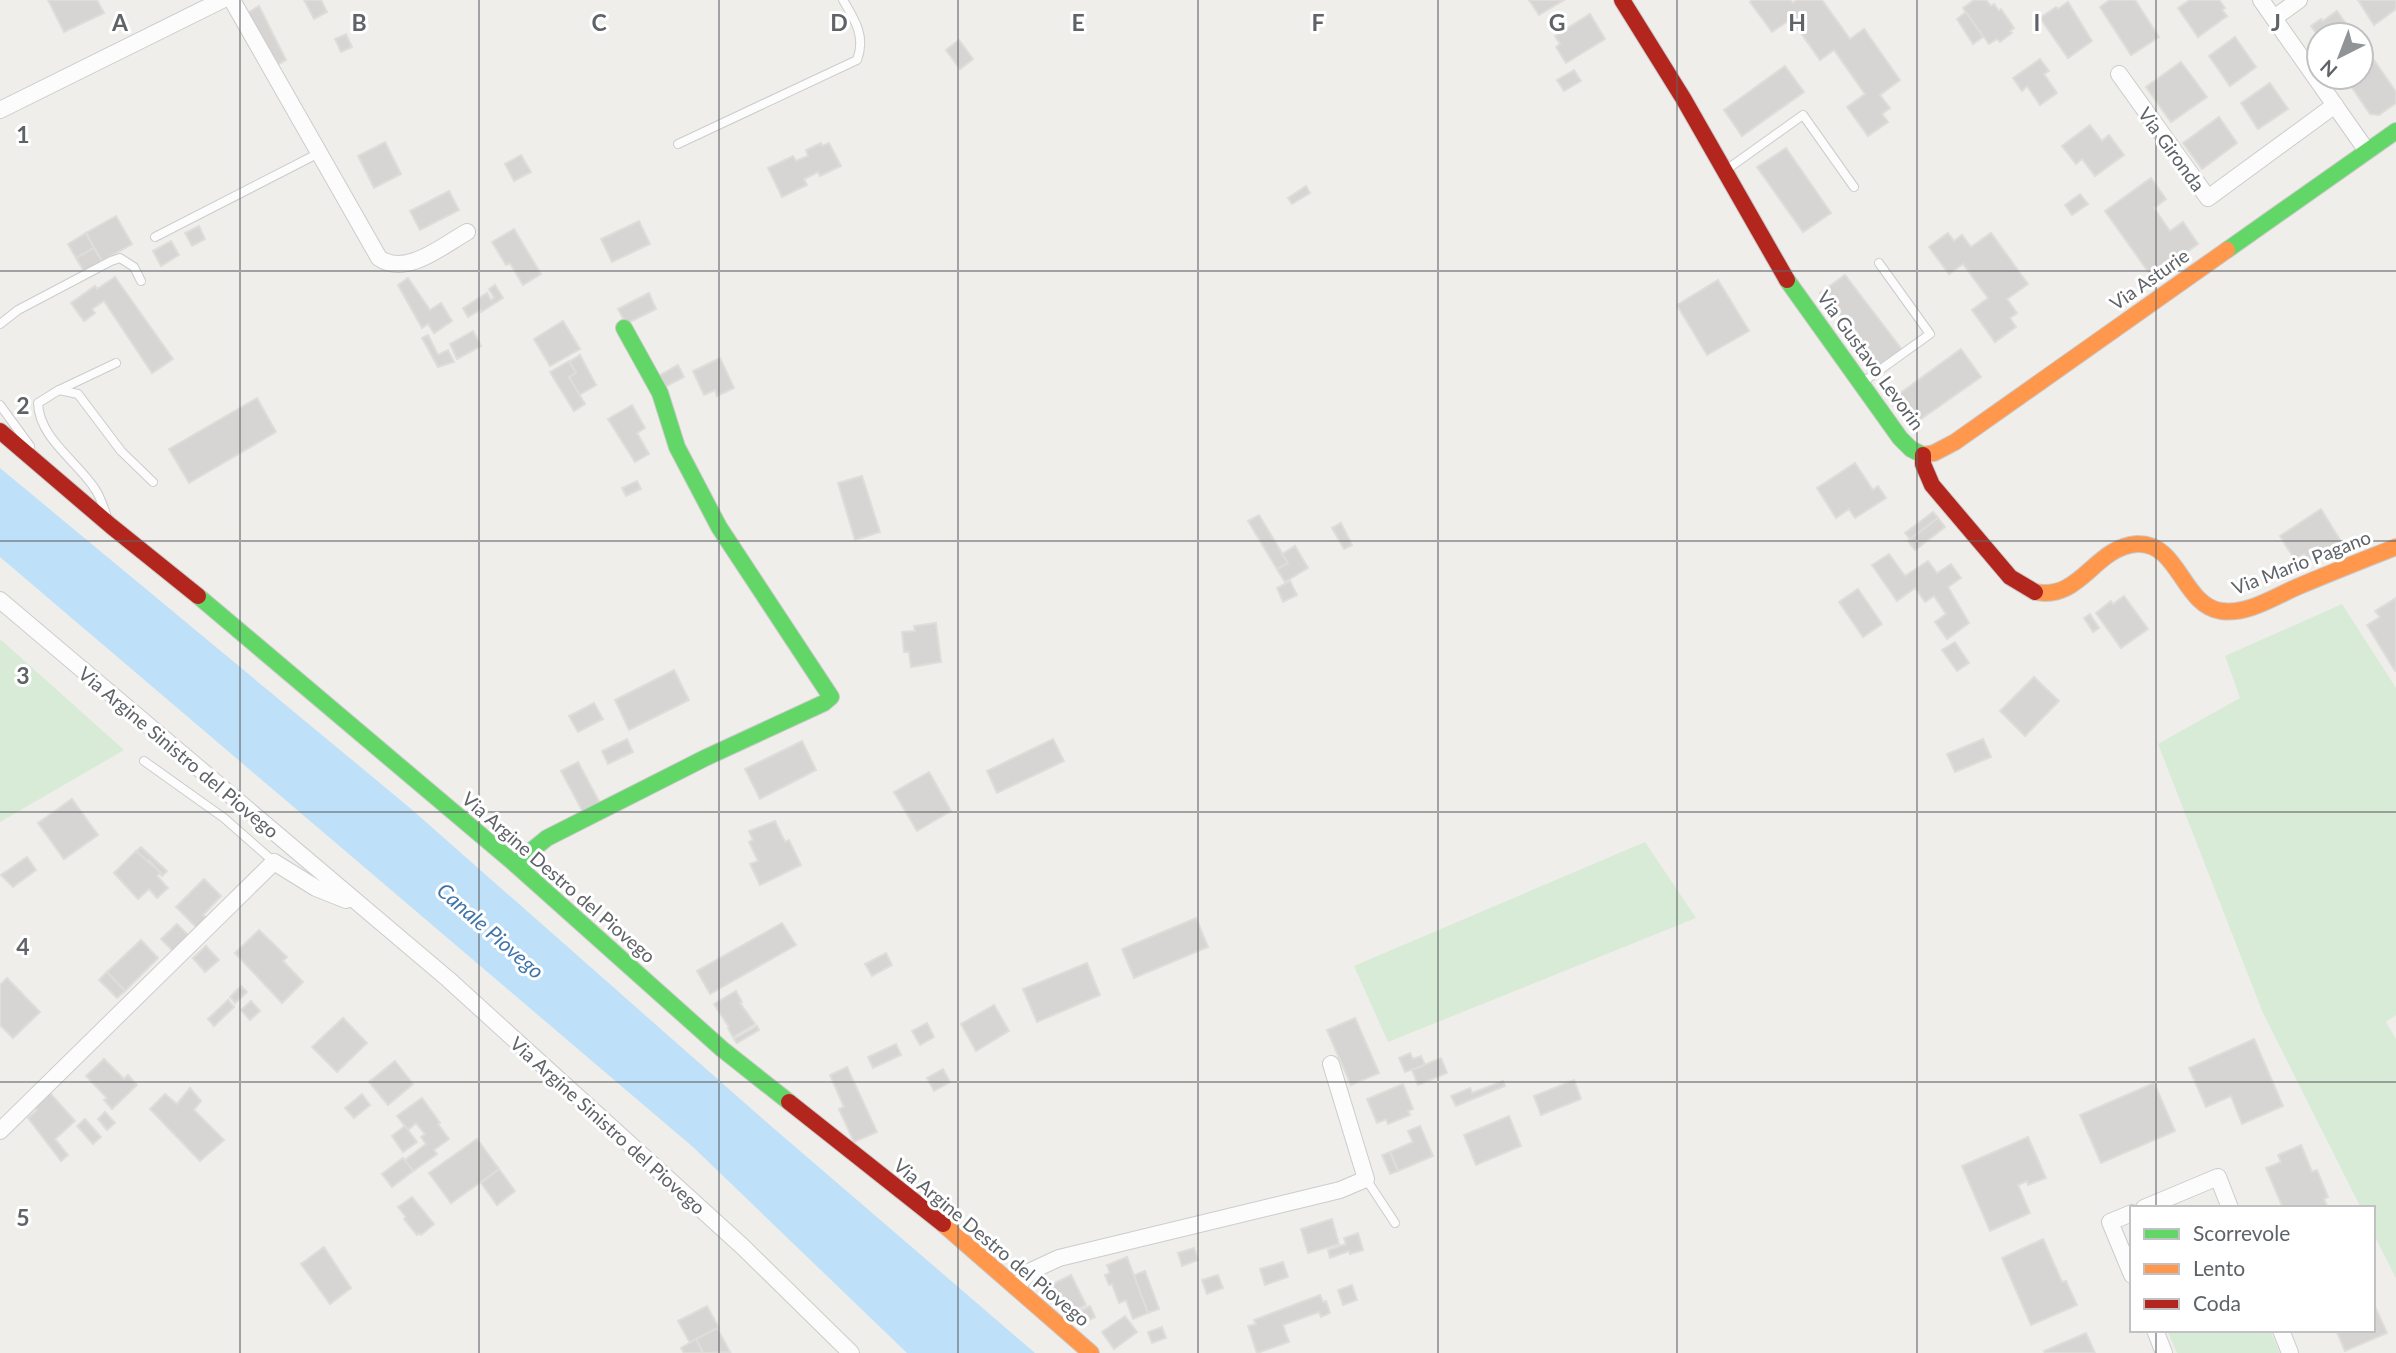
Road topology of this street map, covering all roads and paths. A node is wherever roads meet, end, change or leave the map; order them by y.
1 (222, 0) edge
2 (232, 0) edge
3 (843, 0) edge
4 (1622, 0) edge
5 (2261, 0) edge
6 (2299, 0) edge
7 (2274, 18) junction
8 (2119, 74) dead end
9 (2335, 104) junction
10 (0, 110) edge
11 (2396, 131) edge
12 (678, 144) dead end
13 (2367, 151) junction
14 (320, 153) junction
15 (1724, 171) junction
16 (1854, 187) dead end
17 (467, 232) dead end
18 (155, 237) dead end
19 (1880, 263) dead end
20 (141, 281) dead end
21 (0, 324) edge
22 (624, 328) dead end
23 (116, 363) dead end
24 (1860, 384) junction
25 (59, 390) junction
26 (0, 405) edge
27 (0, 431) edge
28 (1923, 455) junction
29 (61, 482) junction
30 (153, 482) dead end
31 (111, 526) junction
32 (2396, 547) edge
33 (0, 600) edge
34 (2220, 611) joint
35 (144, 761) dead end
36 (274, 862) junction
37 (515, 864) junction
38 (358, 904) junction
39 (1331, 1064) dead end
40 (0, 1131) edge
41 (1366, 1179) junction
42 (2149, 1206) edge
43 (2229, 1206) edge
44 (2130, 1214) edge
45 (1395, 1223) dead end
46 (2130, 1270) edge
47 (1016, 1287) junction
48 (2156, 1332) edge
49 (2282, 1332) edge
50 (851, 1353) edge
51 (1091, 1353) edge
52 (2164, 1353) edge
53 (2290, 1353) edge

1 - 10 street
2 - 14 street
3 - 12 lane
4 - 15 street, Via Gustavo Levorin
5 - 7 street
6 - 7 street
7 - 9 street
8 - 9 street, Via Gironda
9 - 13 street
11 - 13 street, Via Asturie
13 - 28 street, Via Asturie
14 - 17 street
14 - 18 lane
15 - 16 lane
15 - 24 street, Via Gustavo Levorin
19 - 24 lane
20 - 21 lane
22 - 37 street
23 - 25 lane
24 - 28 street, Via Gustavo Levorin
25 - 30 lane
25 - 31 lane
26 - 29 lane
27 - 29 street, Via Argine Destro del Piovego
28 - 34 street, Via Gustavo Levorin
29 - 31 street, Via Argine Destro del Piovego
31 - 37 street, Via Argine Destro del Piovego
32 - 34 street, Via Mario Pagano
33 - 38 street, Via Argine Sinistro del Piovego
35 - 36 lane, Via Argine Sinistro del Piovego
36 - 38 street, Via Argine Sinistro del Piovego
36 - 40 street, Via Argine Sinistro del Piovego
37 - 47 street, Via Argine Destro del Piovego
38 - 50 street, Via Argine Sinistro del Piovego
39 - 41 street
41 - 45 lane
41 - 47 street
42 - 43 street
44 - 46 street
47 - 51 street, Via Argine Destro del Piovego
48 - 52 street
49 - 53 street

